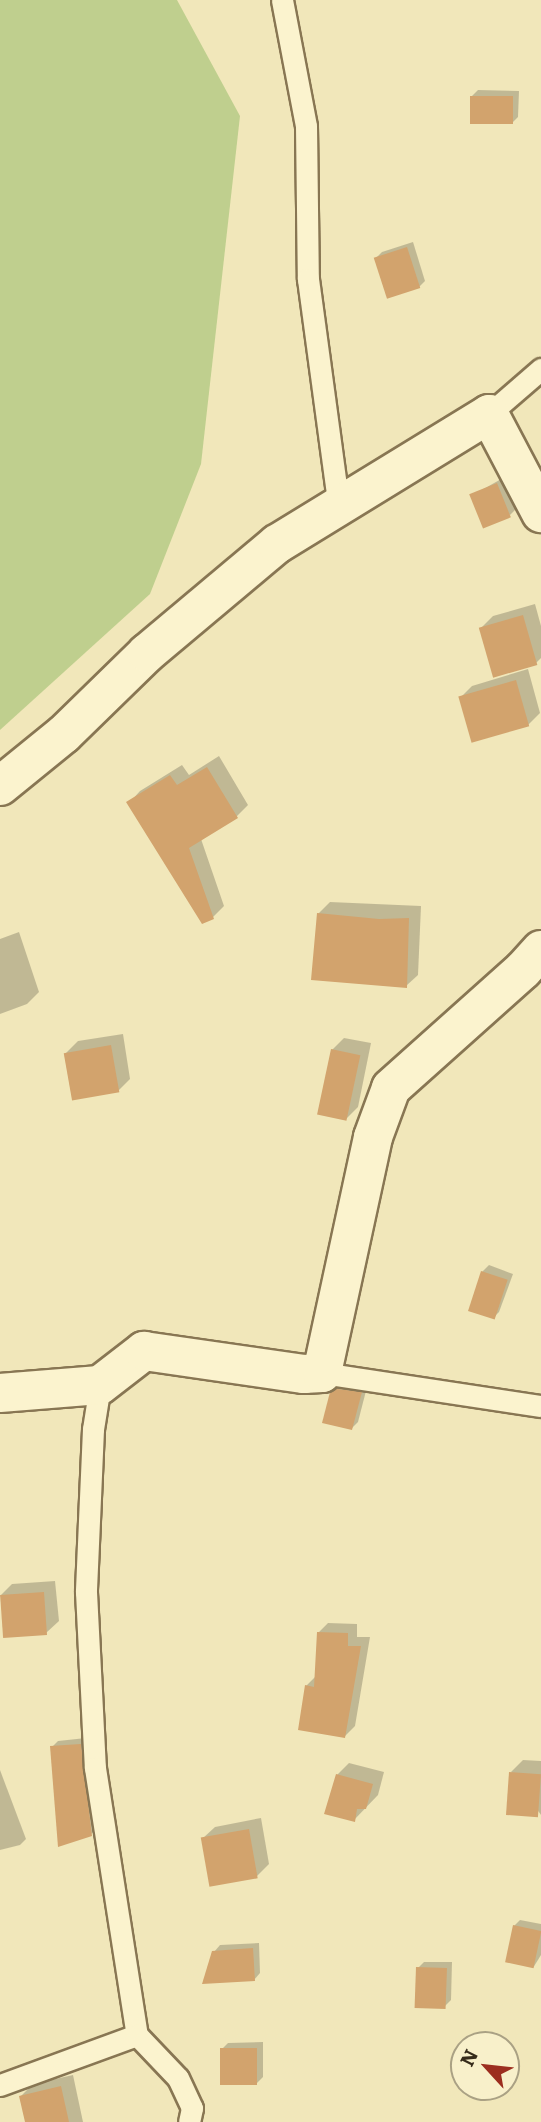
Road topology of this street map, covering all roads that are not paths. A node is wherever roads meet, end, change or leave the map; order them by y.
1 (282, 0) edge
2 (541, 369) edge
3 (489, 414) junction
4 (339, 508) junction
5 (541, 513) edge
6 (0, 786) edge
7 (541, 950) edge
8 (322, 1373) junction
9 (100, 1385) junction
10 (0, 1394) edge
11 (541, 1406) edge
12 (137, 2035) junction
13 (0, 2085) edge
14 (189, 2122) edge

1 - 4 lane
2 - 3 lane
3 - 4 street
3 - 5 street
4 - 6 street
7 - 8 street
8 - 9 street
8 - 11 lane
9 - 10 street
9 - 12 lane
12 - 13 lane
12 - 14 lane

